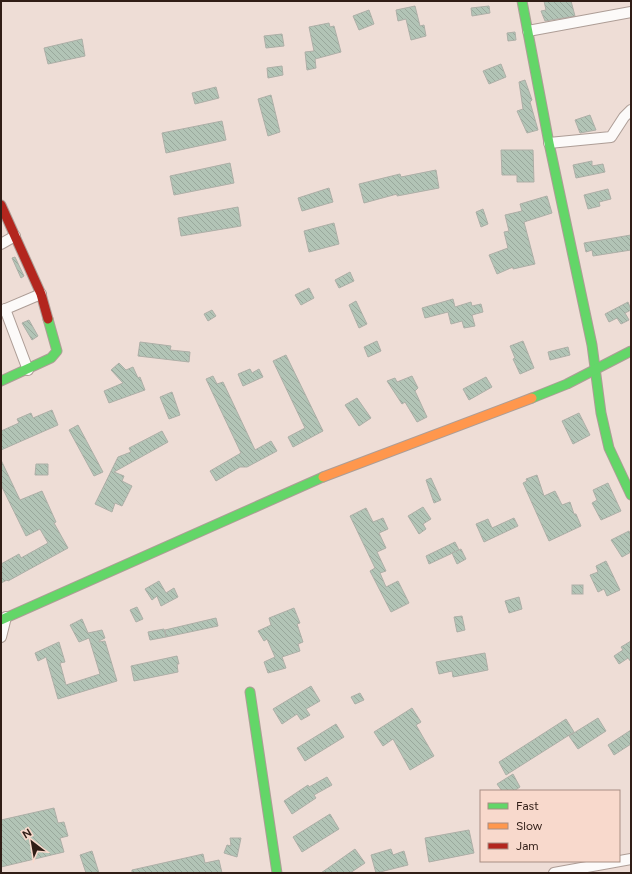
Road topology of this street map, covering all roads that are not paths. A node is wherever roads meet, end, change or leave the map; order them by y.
1 (522, 1) edge
2 (631, 12) edge
3 (528, 31) junction
4 (631, 110) edge
5 (549, 143) junction
6 (1, 205) edge
7 (15, 236) junction
8 (1, 244) edge
9 (41, 294) junction
10 (3, 310) edge
11 (631, 351) edge
12 (28, 370) junction
13 (595, 371) junction
14 (1, 381) edge
15 (631, 495) edge
16 (3, 618) edge
17 (1, 637) edge
18 (250, 692) dead end
19 (631, 859) edge
20 (620, 861) edge
21 (614, 862) edge
22 (277, 873) edge
23 (554, 873) edge

1 - 3 street
2 - 3 street
3 - 5 street
4 - 5 street
5 - 13 street
6 - 7 street
7 - 8 street
7 - 9 street
9 - 10 street
9 - 12 street
10 - 12 street
11 - 13 street
12 - 14 street
13 - 15 street
13 - 16 street
16 - 17 street
18 - 22 street
19 - 20 street
21 - 23 street

